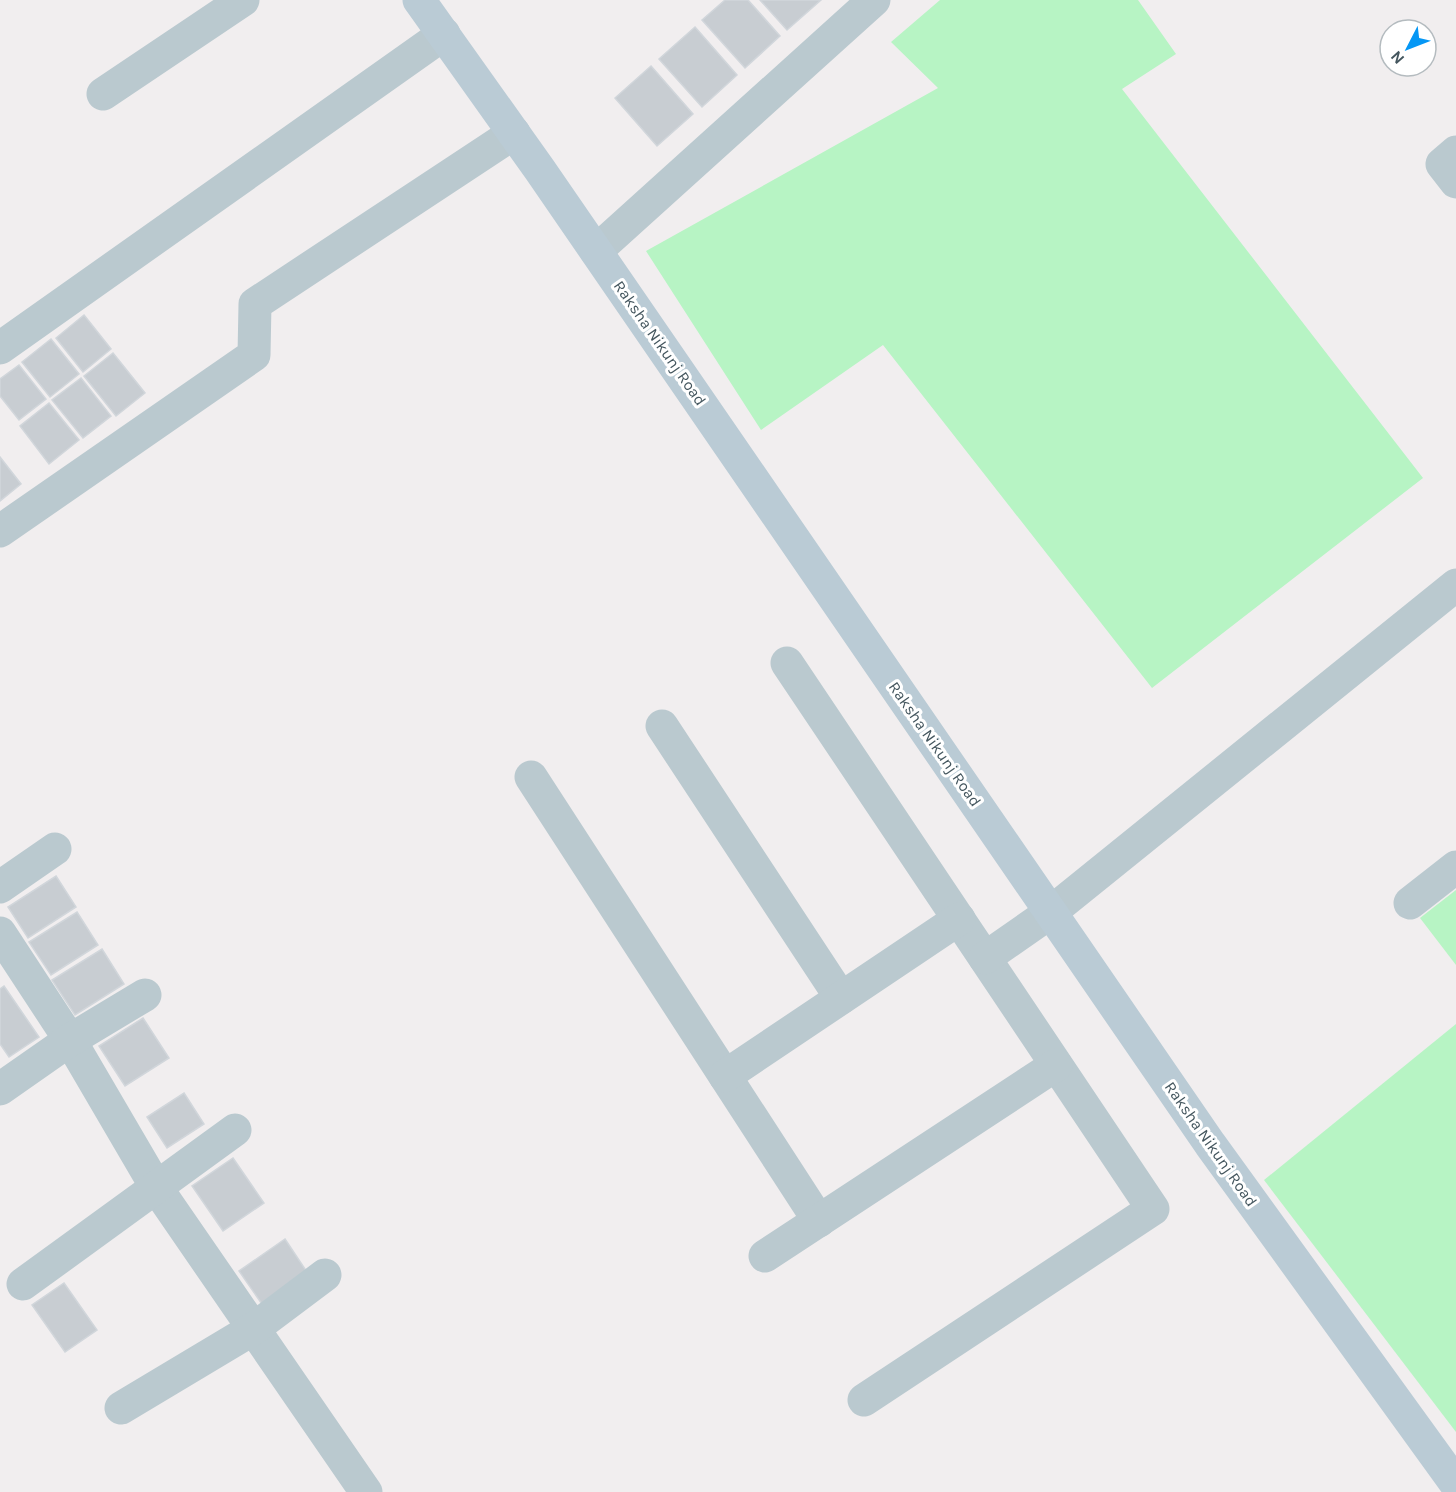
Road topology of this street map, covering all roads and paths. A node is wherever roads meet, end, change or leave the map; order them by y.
1 (243, 0) edge
2 (419, 0) edge
3 (874, 0) edge
4 (444, 34) junction
5 (103, 94) dead end
6 (514, 133) junction
7 (1456, 152) edge
8 (1456, 182) edge
9 (596, 251) junction
10 (0, 348) edge
11 (0, 531) edge
12 (1456, 585) edge
13 (787, 663) dead end
14 (662, 726) dead end
15 (531, 777) dead end
16 (55, 849) dead end
17 (1456, 867) edge
18 (0, 887) edge
19 (1410, 903) dead end
20 (1051, 912) junction
21 (959, 920) junction
22 (0, 933) edge
23 (985, 958) junction
24 (145, 995) dead end
25 (842, 998) junction
26 (70, 1040) junction
27 (1056, 1065) junction
28 (725, 1076) junction
29 (0, 1089) edge
30 (236, 1130) dead end
31 (156, 1187) junction
32 (819, 1221) junction
33 (765, 1256) dead end
34 (325, 1275) dead end
35 (23, 1284) dead end
36 (253, 1329) junction
37 (864, 1401) dead end
38 (121, 1408) dead end
39 (1456, 1484) edge
40 (366, 1492) edge

1 - 5 street
2 - 4 street, Raksha Nikunj Road
3 - 9 street
4 - 6 street, Raksha Nikunj Road
4 - 10 street
6 - 9 street, Raksha Nikunj Road
6 - 11 street
7 - 8 street
9 - 20 street, Raksha Nikunj Road
12 - 20 street
13 - 21 street
14 - 25 street
15 - 28 street
16 - 18 street
17 - 19 street
20 - 23 street
20 - 39 street, Raksha Nikunj Road
21 - 23 street
21 - 25 street
22 - 26 street
23 - 27 street
24 - 26 street
25 - 28 street
26 - 29 street
26 - 31 street
27 - 32 street
27 - 37 street
28 - 32 street
30 - 31 street
31 - 35 street
31 - 36 street
32 - 33 street
34 - 36 street
36 - 38 street
36 - 40 street

